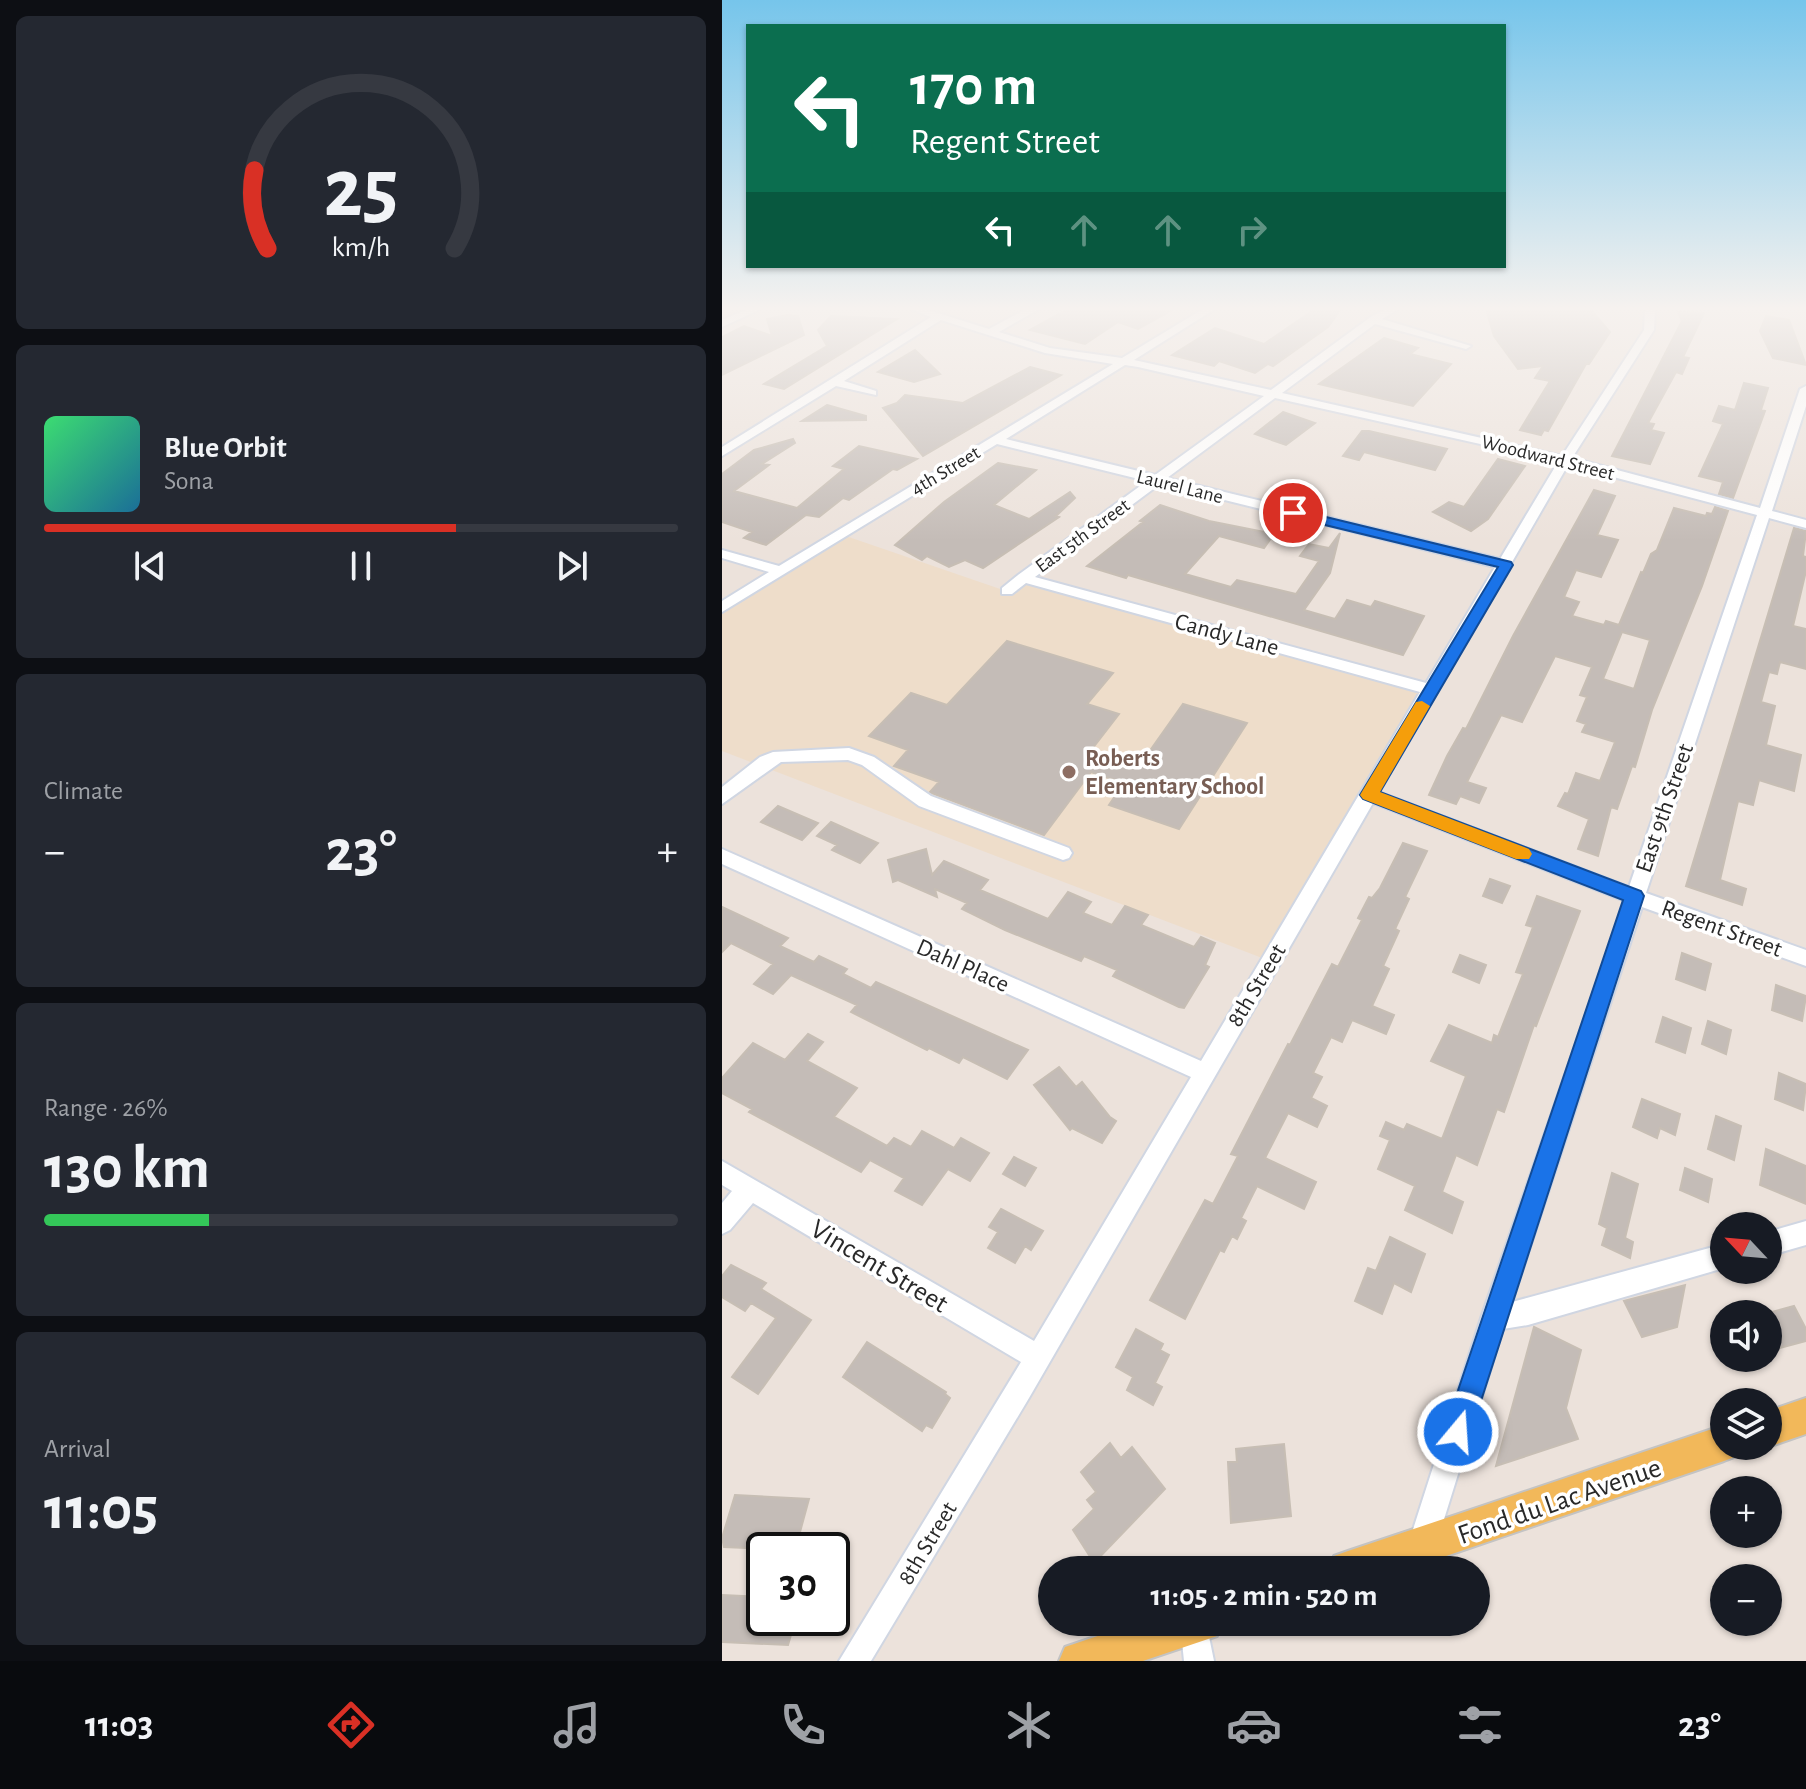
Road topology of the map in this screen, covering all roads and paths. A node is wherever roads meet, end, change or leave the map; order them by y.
1 (828, 387) edge
2 (850, 387) edge
3 (1081, 387) edge
4 (1241, 387) edge
5 (1280, 387) edge
6 (1612, 387) edge
7 (1806, 389) edge
8 (872, 393) dead end
9 (1271, 393) junction
10 (995, 440) junction
11 (722, 452) edge
12 (1565, 460) junction
13 (1157, 480) junction
14 (1762, 513) junction
15 (1806, 524) edge
16 (722, 554) edge
17 (1506, 565) junction
18 (780, 571) junction
19 (1023, 578) junction
20 (1007, 591) dead end
21 (722, 607) edge
22 (1431, 690) junction
23 (1369, 795) junction
24 (722, 797) edge
25 (1063, 853) dead end
26 (722, 856) edge
27 (1634, 896) junction
28 (1806, 958) edge
29 (1204, 1073) junction
30 (722, 1172) edge
31 (750, 1188) junction
32 (722, 1222) edge
33 (1806, 1233) edge
34 (1782, 1240) edge
35 (1710, 1260) edge
36 (1494, 1318) junction
37 (1038, 1358) junction
38 (1806, 1416) edge
39 (1782, 1424) edge
40 (1710, 1448) edge
41 (1421, 1547) junction
42 (1392, 1556) edge
43 (1198, 1636) edge
44 (1147, 1651) edge
45 (854, 1661) edge
46 (1079, 1661) edge

1 - 11 street
2 - 8 street
3 - 10 street, 4th Street
4 - 9 street, Woodward Street
5 - 9 street, East 5th Street
6 - 12 street, 8th Street
7 - 14 street, East 9th Street
9 - 12 street, Woodward Street
9 - 13 street, East 5th Street
10 - 13 street, Laurel Lane
10 - 18 street, 4th Street
12 - 14 street, Woodward Street
12 - 17 street, 8th Street
13 - 17 street, Laurel Lane
13 - 19 street, East 5th Street
14 - 15 street, Woodward Street
14 - 27 street, East 9th Street
16 - 18 street
17 - 22 street, 8th Street
18 - 21 street, 4th Street
19 - 20 street, East 5th Street
19 - 22 street, Candy Lane
22 - 23 street, 8th Street
23 - 27 street, Regent Street
23 - 29 street, 8th Street
24 - 25 street
26 - 29 street, Dahl Place
27 - 28 street, Regent Street
27 - 36 street, East 9th Street
29 - 37 street, 8th Street
30 - 31 street, Vincent Street
31 - 32 street
31 - 37 street, Vincent Street
33 - 34 street
35 - 36 street
36 - 41 street, East 9th Street
37 - 45 street, 8th Street
38 - 39 main road
40 - 41 main road, Fond du Lac Avenue
41 - 42 main road, Fond du Lac Avenue
43 - 44 main road
44 - 46 main road

